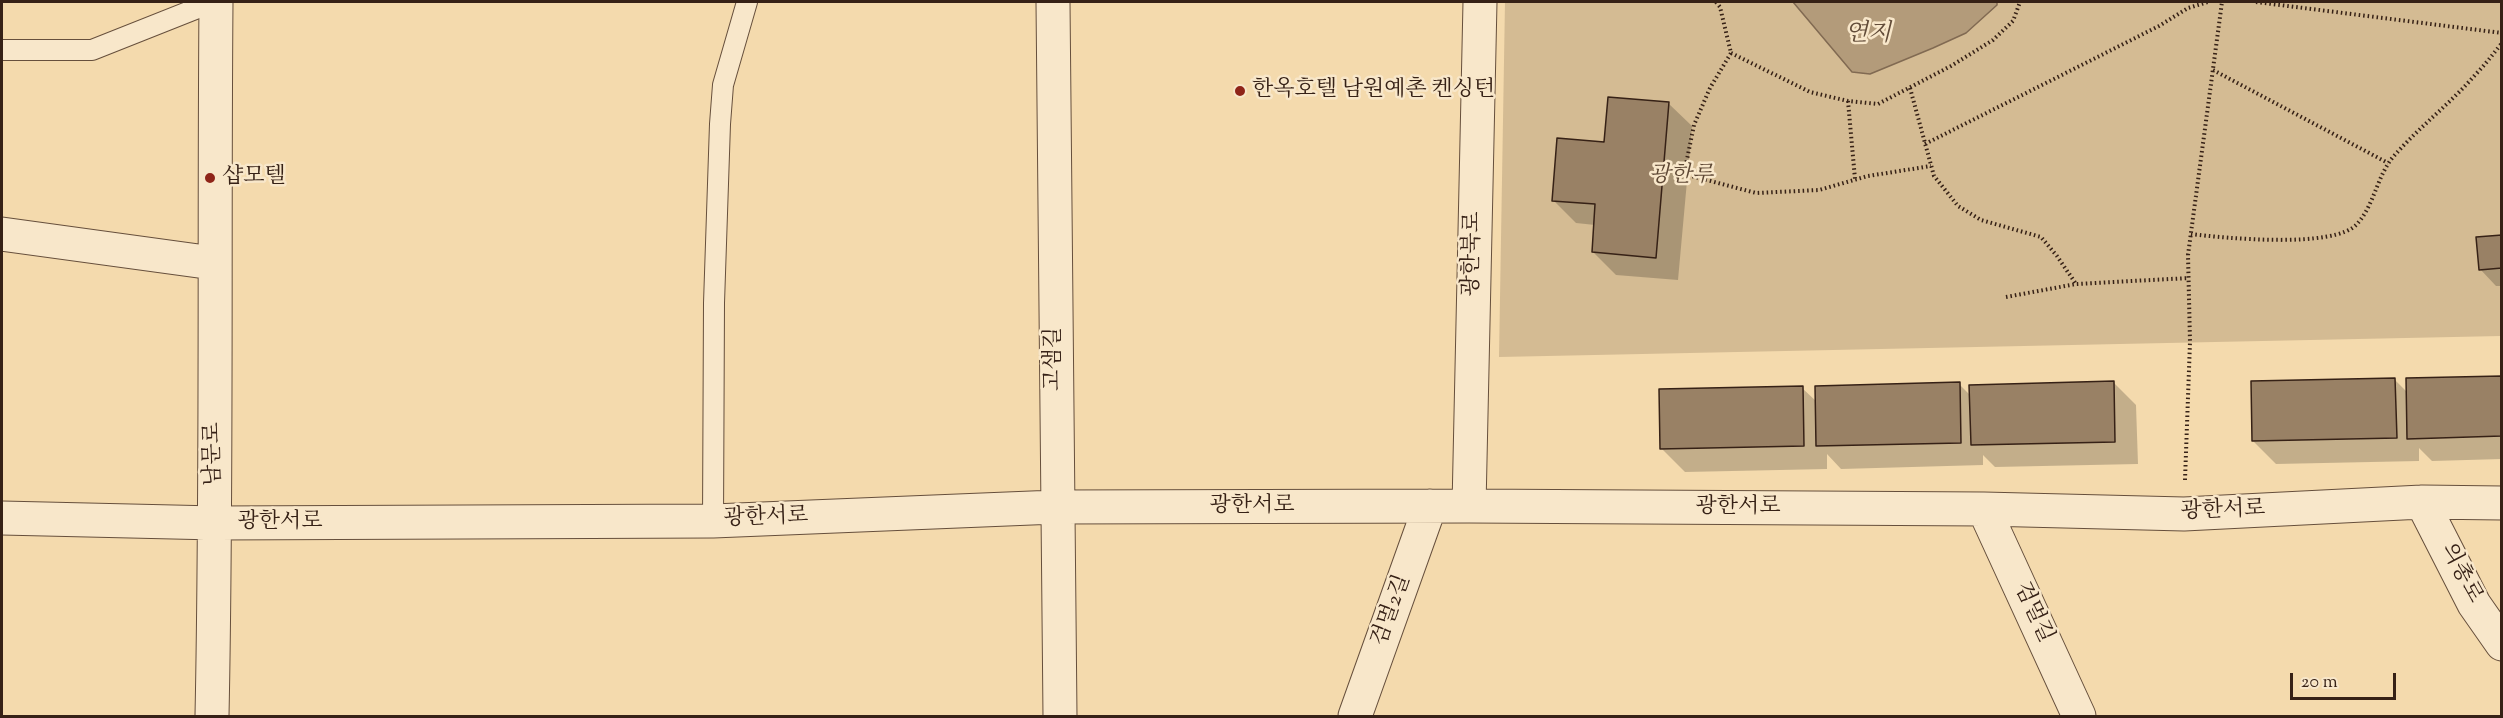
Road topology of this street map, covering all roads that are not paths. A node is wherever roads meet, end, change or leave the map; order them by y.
1 (214, 2) edge
2 (747, 2) edge
3 (1053, 2) edge
4 (1480, 2) edge
5 (2, 50) edge
6 (2, 234) edge
7 (213, 263) junction
8 (2422, 502) junction
9 (2502, 503) edge
10 (1430, 506) junction
11 (1468, 506) junction
12 (1056, 507) junction
13 (1984, 509) junction
14 (2, 518) edge
15 (713, 521) junction
16 (216, 523) junction
17 (2502, 644) edge
18 (212, 717) edge
19 (1060, 717) edge
20 (1355, 717) edge
21 (2079, 717) edge

1 - 5 lane
1 - 7 street, 남문로
2 - 15 lane
3 - 12 street, 고샘길
4 - 11 street, 광한북로
6 - 7 street
7 - 16 street, 남문로
8 - 9 street, 광한서로
8 - 13 street, 광한서로
8 - 17 street, 의총로
10 - 11 street, 광한서로
10 - 12 street, 광한서로
10 - 20 street, 검멀2길
11 - 13 street, 광한서로
12 - 15 street, 광한서로
12 - 19 street, 고샘길
13 - 21 street, 검멀길
14 - 16 street, 광한서로
15 - 16 street, 광한서로
16 - 18 street, 남문로

